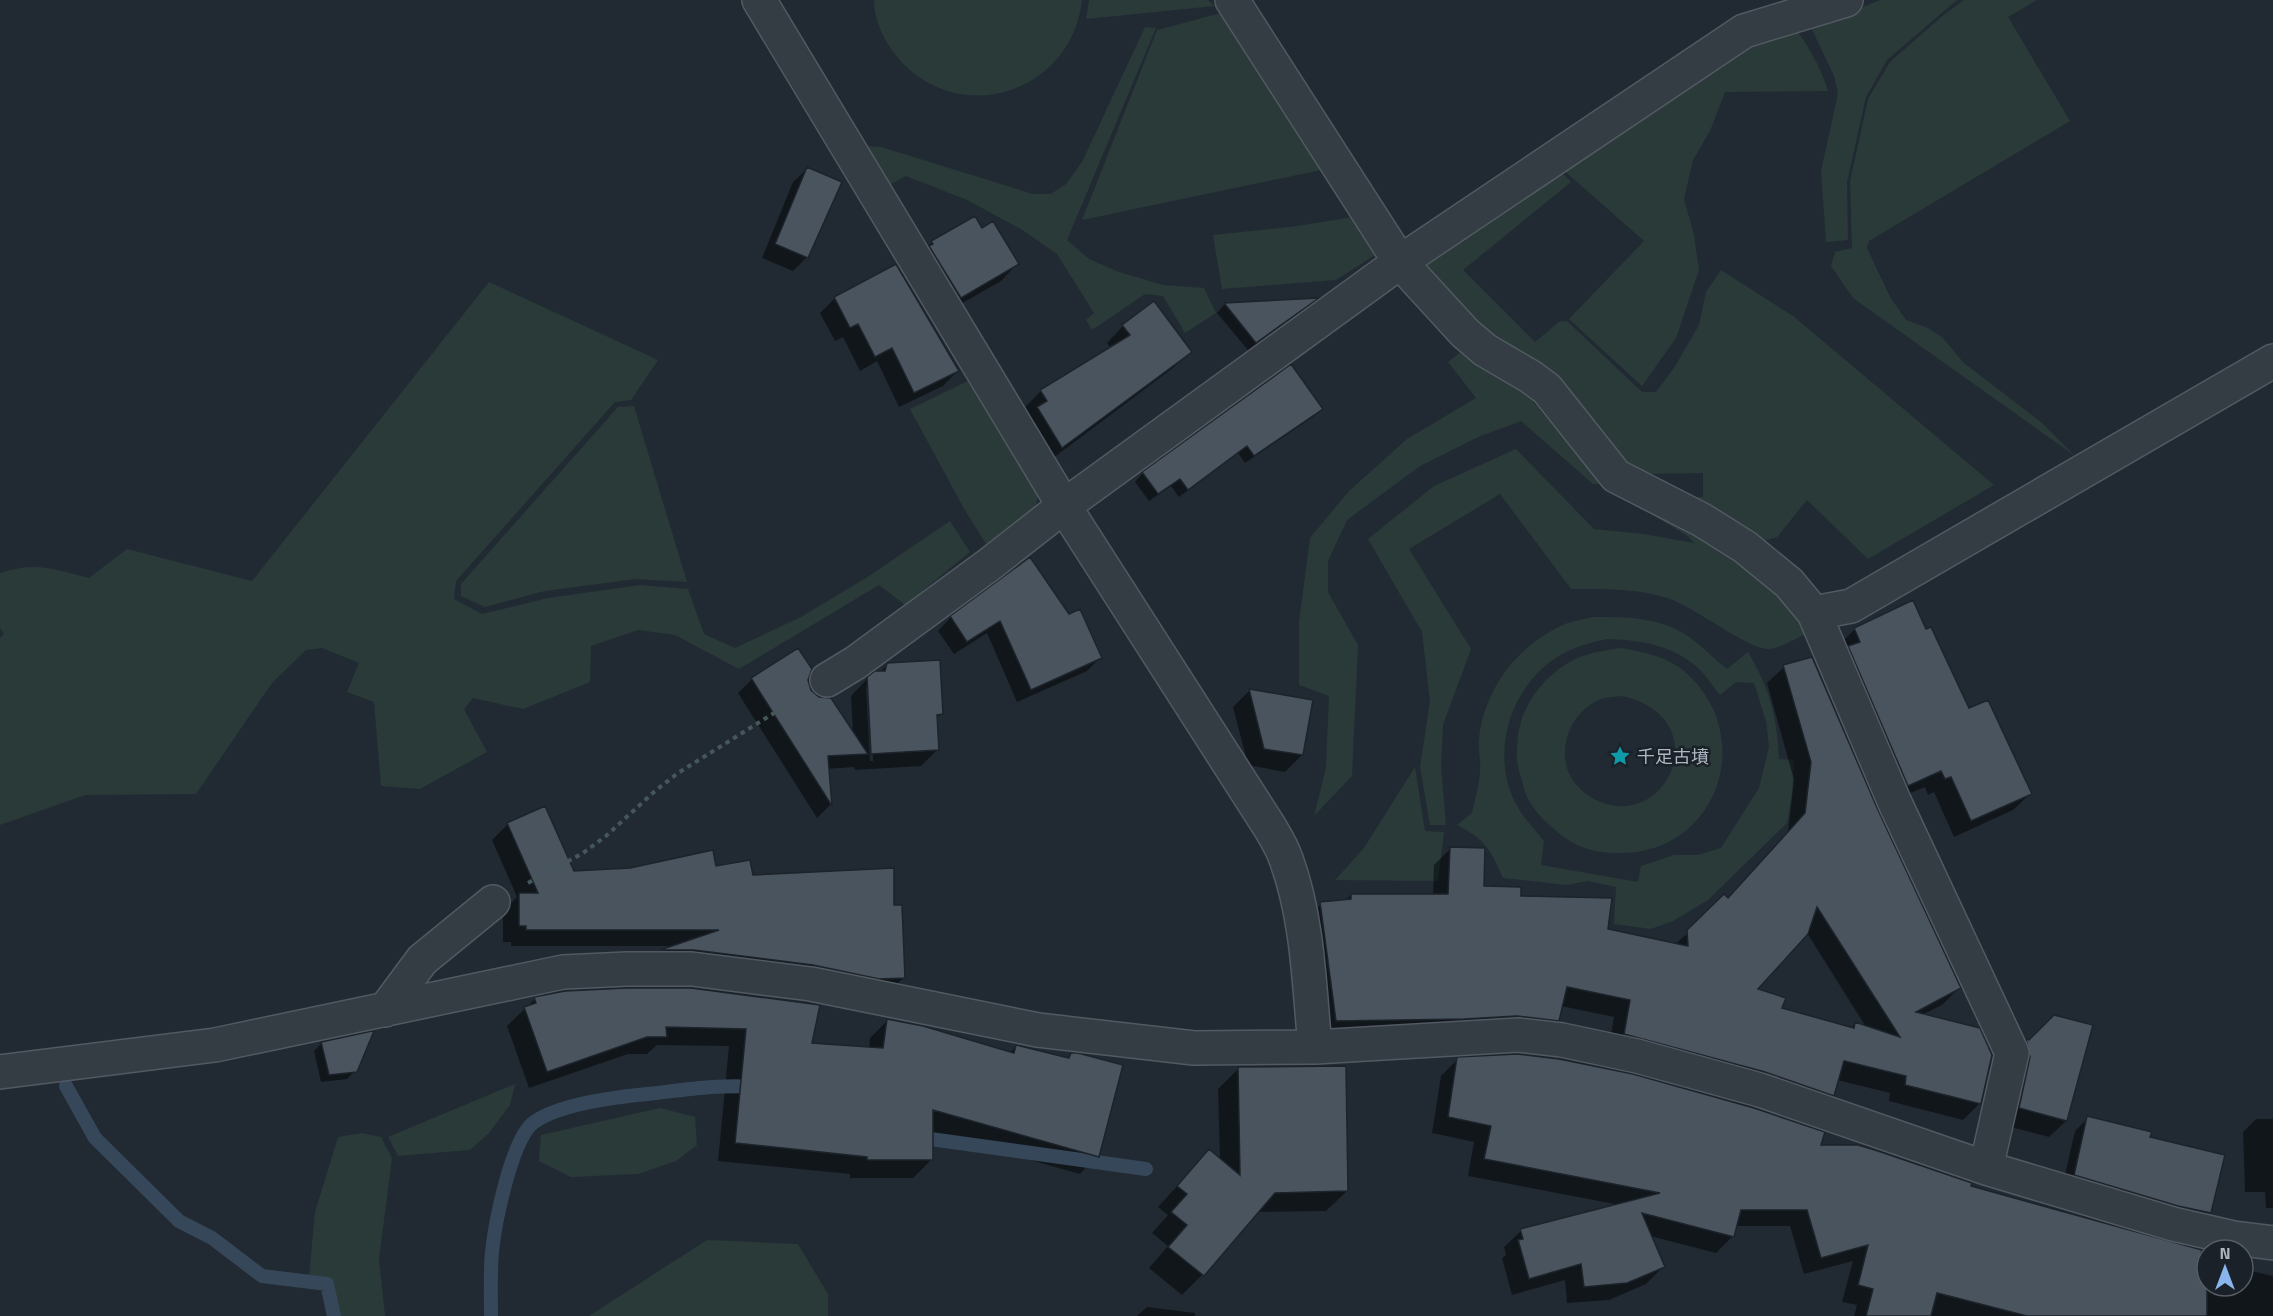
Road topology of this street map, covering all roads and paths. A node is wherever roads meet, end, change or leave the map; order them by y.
1 (759, 0) edge
2 (1232, 0) edge
3 (1846, 0) edge
4 (1400, 262) junction
5 (2273, 361) edge
6 (1064, 506) junction
7 (1814, 613) junction
8 (827, 680) joint
9 (493, 902) joint
10 (385, 1010) junction
11 (1314, 1047) junction
12 (0, 1072) edge
13 (1986, 1168) junction
14 (2273, 1243) edge

1 - 6 street
2 - 4 street
3 - 4 street
4 - 6 street
4 - 7 street
5 - 7 street
6 - 8 street
6 - 11 street
7 - 13 street
8 - 9 path
9 - 10 street
10 - 11 street
10 - 12 street
11 - 13 street
13 - 14 street

